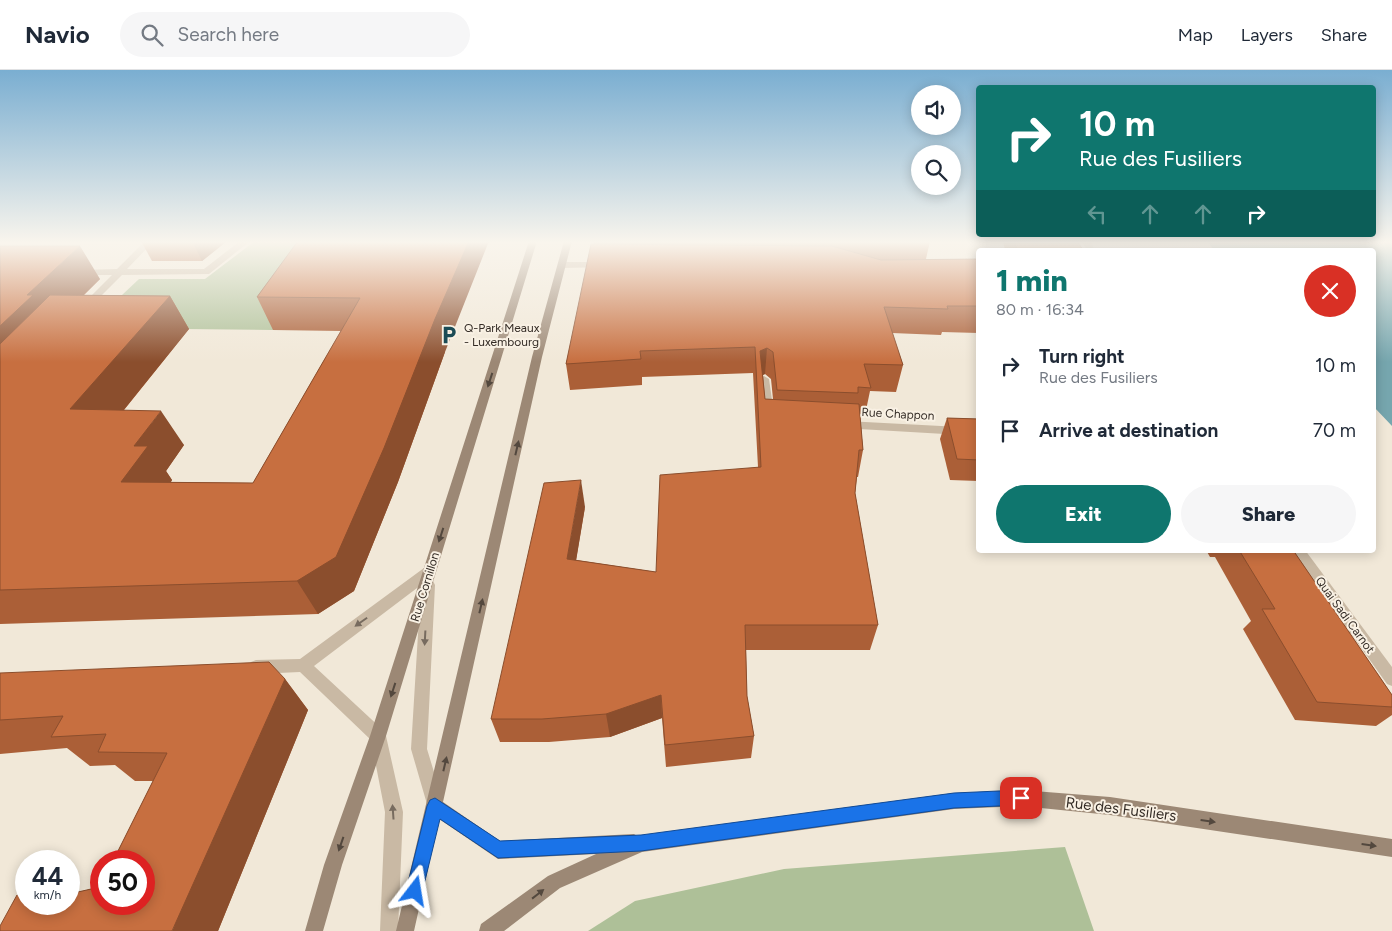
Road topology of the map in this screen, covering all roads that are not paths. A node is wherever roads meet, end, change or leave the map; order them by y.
1 (109, 281) edge
2 (520, 281) edge
3 (558, 281) edge
4 (78, 314) edge
5 (764, 379) edge
6 (778, 422) edge
7 (835, 425) edge
8 (976, 432) edge
9 (1300, 553) edge
10 (429, 572) junction
11 (304, 665) junction
12 (245, 667) edge
13 (1392, 680) edge
14 (378, 736) junction
15 (435, 806) junction
16 (641, 843) junction
17 (1392, 848) edge
18 (494, 927) edge
19 (314, 931) edge
20 (389, 931) edge
21 (405, 931) edge

1 - 4 street
2 -> 10 main road, Rue Cornillon
15 -> 3 main road
5 - 6 street
7 - 8 street, Rue Chappon
9 - 13 street, Quai Sadi Carnot
10 -> 11 street
10 -> 14 main road, Rue Cornillon
10 -> 15 street
11 - 12 street
11 - 14 street
14 -> 19 main road, Rue Cornillon
20 -> 14 street
15 - 16 main road, Rue des Fusiliers
15 - 21 main road
16 -> 17 main road, Rue des Fusiliers
18 -> 16 main road, Rue des Fusiliers

